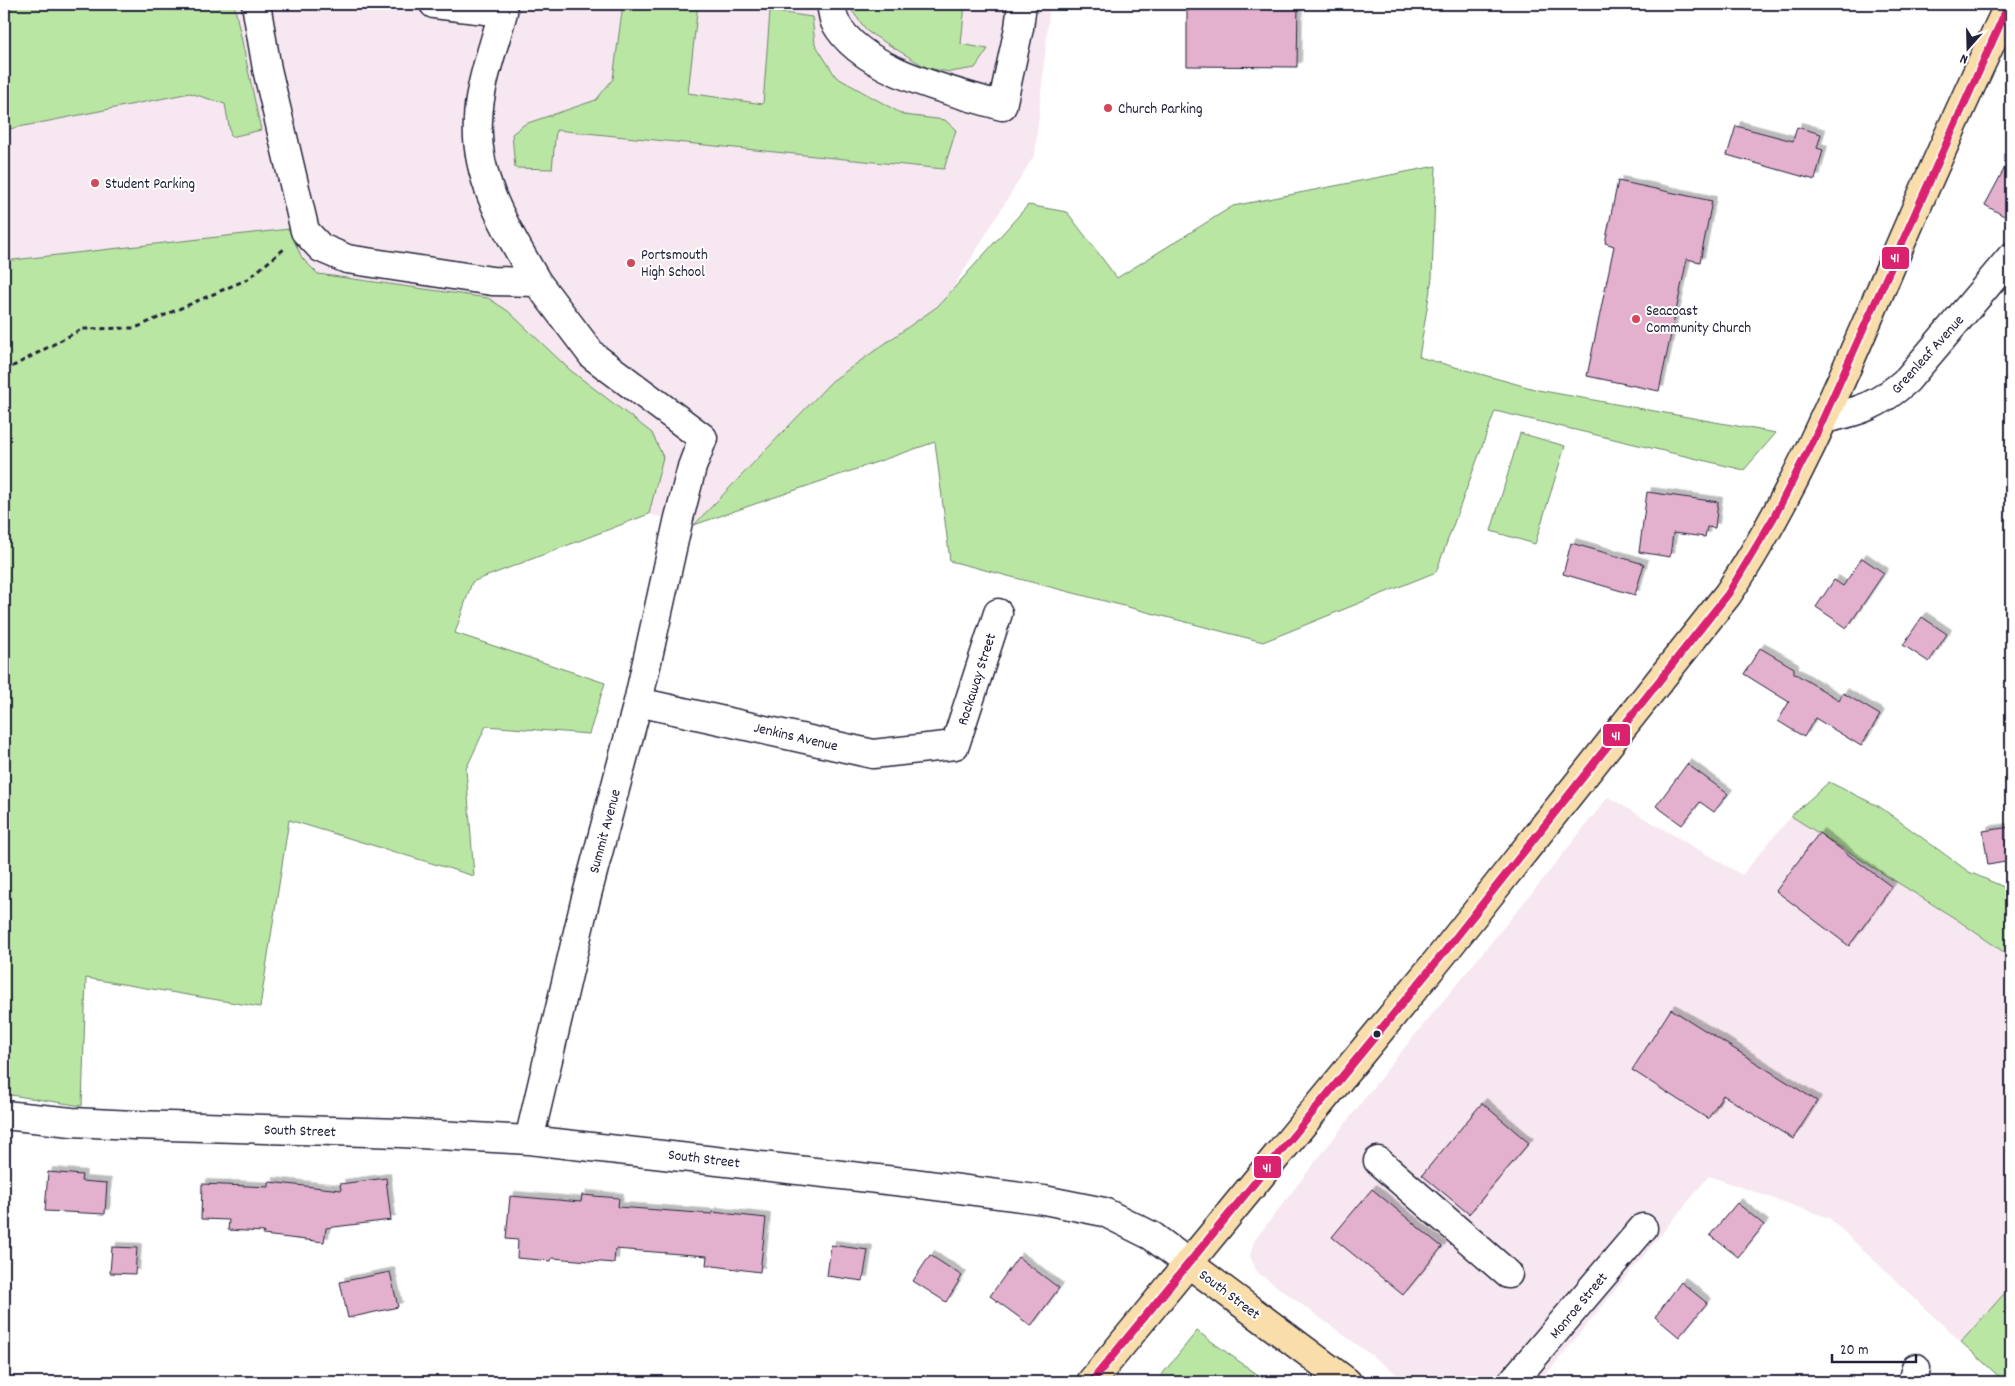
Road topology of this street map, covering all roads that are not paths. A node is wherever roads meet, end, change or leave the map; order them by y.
1 (256, 4) edge
2 (434, 4) edge
3 (831, 4) edge
4 (1022, 4) edge
5 (2009, 4) edge
6 (2011, 257) edge
7 (537, 282) junction
8 (1823, 419) junction
9 (998, 613) dead end
10 (638, 702) junction
11 (955, 745) joint
12 (4, 1115) edge
13 (529, 1140) junction
14 (1378, 1161) dead end
15 (1643, 1228) dead end
16 (1188, 1263) junction
17 (1508, 1274) dead end
18 (1091, 1382) edge
19 (1347, 1382) edge
20 (1512, 1382) edge

1 - 7 street
2 - 7 street
3 - 4 street
5 - 8 main road
6 - 8 street, Greenleaf Avenue
7 - 10 street, Summit Avenue
8 - 16 main road
9 - 11 street, Rockaway Street
10 - 11 street, Jenkins Avenue
10 - 13 street, Summit Avenue
12 - 13 street, South Street
13 - 16 street, South Street
14 - 17 street
15 - 20 street, Monroe Street
16 - 18 main road
16 - 19 main road, South Street

